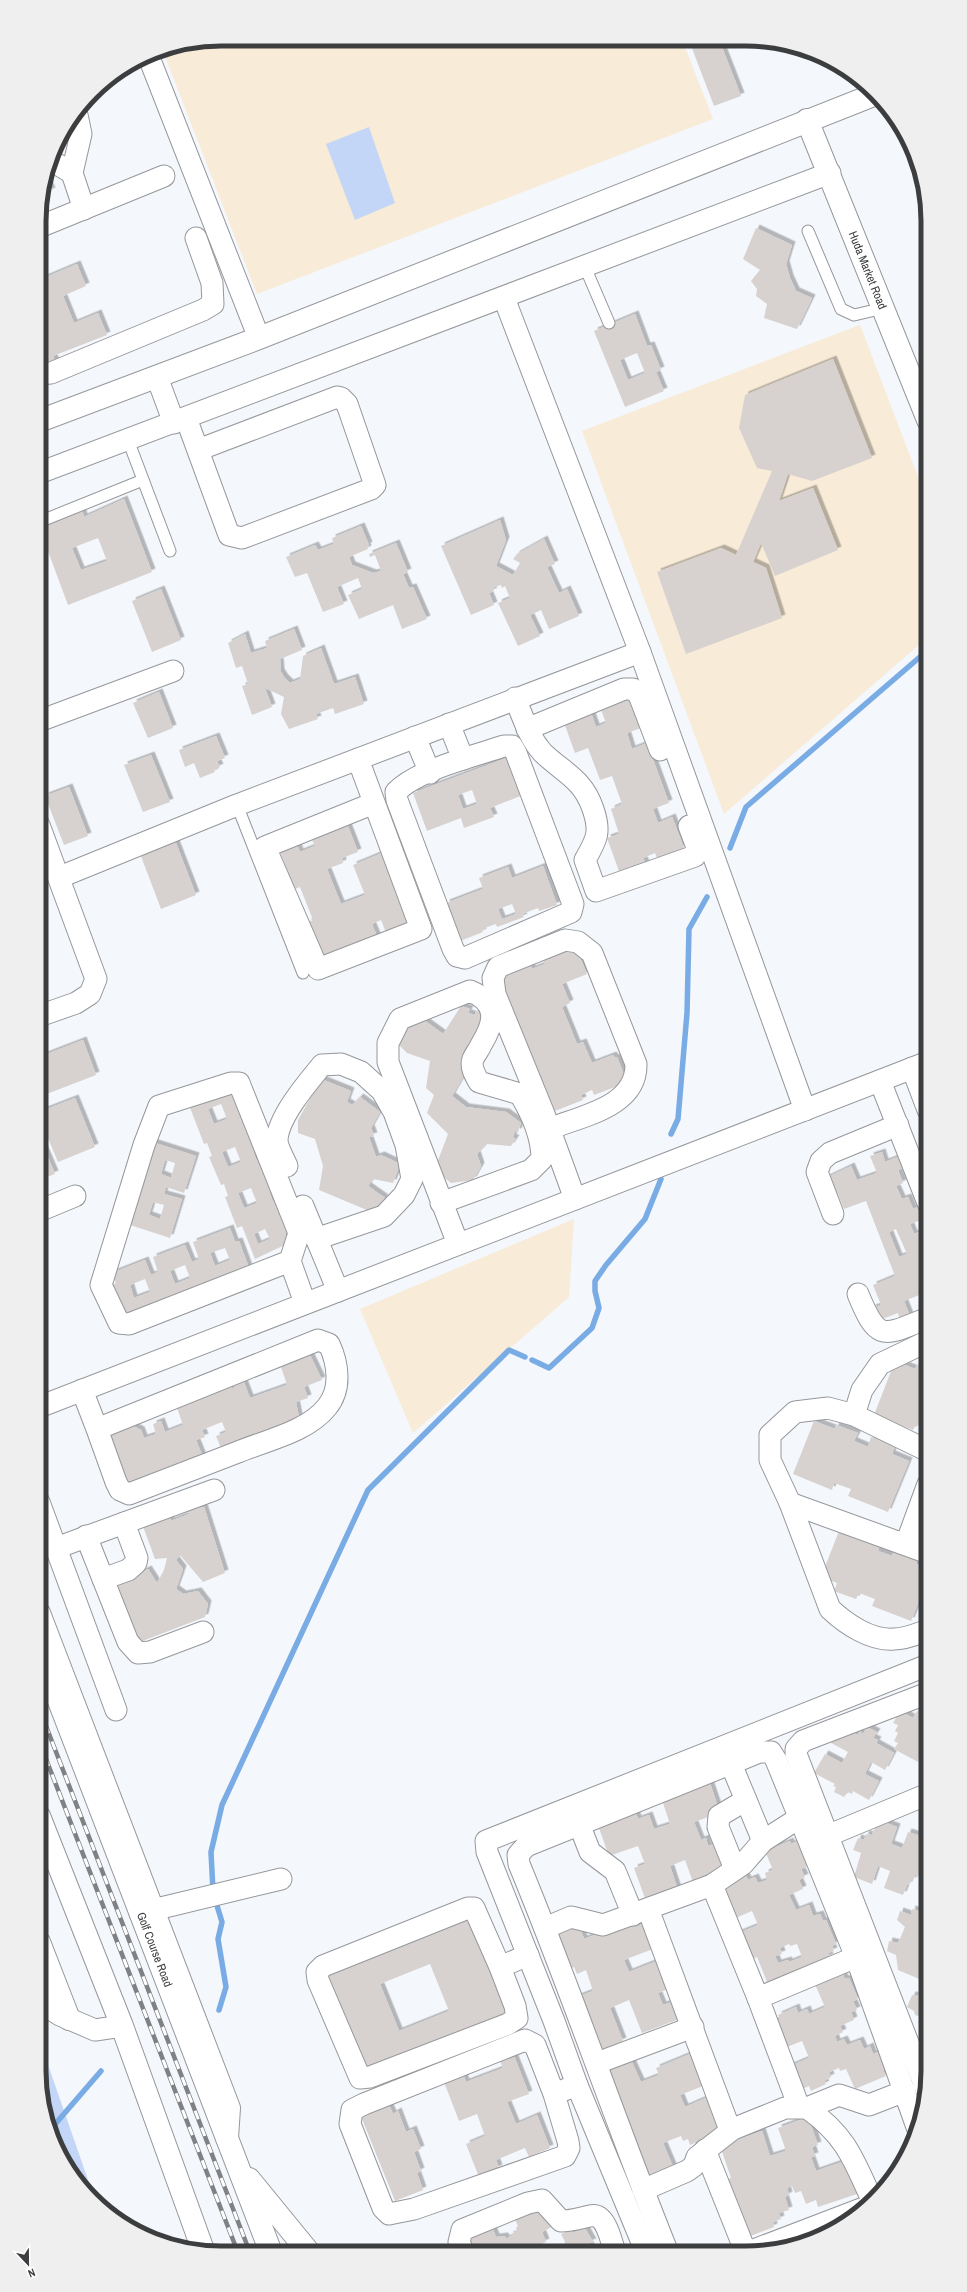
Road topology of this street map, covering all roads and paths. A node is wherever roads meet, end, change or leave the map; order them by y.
1 (150, 61) edge
2 (869, 96) edge
3 (79, 119) edge
4 (807, 120) junction
5 (56, 163) edge
6 (72, 173) junction
7 (830, 173) junction
8 (164, 176) dead end
9 (84, 209) junction
10 (46, 224) edge
11 (808, 231) dead end
12 (196, 238) dead end
13 (585, 267) junction
14 (504, 298) junction
15 (884, 308) junction
16 (609, 323) dead end
17 (259, 338) junction
18 (46, 373) edge
19 (157, 376) junction
20 (921, 402) edge
21 (46, 418) edge
22 (180, 420) junction
23 (128, 440) junction
24 (198, 450) junction
25 (46, 471) edge
26 (143, 480) junction
27 (46, 519) edge
28 (170, 551) dead end
29 (640, 652) junction
30 (173, 671) dead end
31 (515, 698) junction
32 (46, 718) edge
33 (449, 724) junction
34 (527, 729) junction
35 (415, 737) junction
36 (358, 759) junction
37 (463, 759) junction
38 (430, 772) junction
39 (374, 803) junction
40 (237, 805) junction
41 (46, 842) edge
42 (60, 877) junction
43 (303, 973) dead end
44 (46, 1014) edge
45 (920, 1065) edge
46 (880, 1080) junction
47 (805, 1110) junction
48 (898, 1125) junction
49 (549, 1129) junction
50 (921, 1184) edge
51 (75, 1196) dead end
52 (575, 1199) junction
53 (441, 1203) junction
54 (46, 1208) edge
55 (833, 1214) dead end
56 (316, 1239) junction
57 (458, 1244) junction
58 (290, 1261) junction
59 (338, 1291) junction
60 (858, 1294) dead end
61 (305, 1303) junction
62 (921, 1321) edge
63 (921, 1348) edge
64 (82, 1390) junction
65 (46, 1404) edge
66 (854, 1414) junction
67 (97, 1429) junction
68 (921, 1448) edge
69 (214, 1490) dead end
70 (790, 1503) junction
71 (921, 1503) edge
72 (46, 1521) edge
73 (124, 1523) junction
74 (86, 1536) junction
75 (906, 1544) junction
76 (56, 1548) junction
77 (921, 1550) edge
78 (103, 1579) junction
79 (203, 1632) dead end
80 (921, 1632) edge
81 (46, 1633) edge
82 (46, 1666) edge
83 (921, 1668) edge
84 (921, 1696) edge
85 (116, 1710) dead end
86 (731, 1764) junction
87 (921, 1797) edge
88 (746, 1800) junction
89 (799, 1818) junction
90 (579, 1824) junction
91 (46, 1834) edge
92 (827, 1836) junction
93 (763, 1841) junction
94 (735, 1869) junction
95 (281, 1879) dead end
96 (712, 1885) junction
97 (146, 1912) junction
98 (641, 1912) junction
99 (545, 1928) junction
100 (528, 1955) junction
101 (856, 1957) junction
102 (46, 1960) edge
103 (500, 1967) junction
104 (758, 1998) junction
105 (46, 2006) edge
106 (69, 2019) junction
107 (122, 2026) junction
108 (693, 2027) junction
109 (597, 2063) junction
110 (921, 2076) edge
111 (577, 2085) junction
112 (905, 2091) junction
113 (554, 2094) junction
114 (803, 2107) junction
115 (914, 2119) edge
116 (730, 2130) junction
117 (706, 2150) junction
118 (236, 2164) junction
119 (642, 2190) junction
120 (870, 2195) edge
121 (847, 2215) edge
122 (192, 2220) junction
123 (194, 2244) edge
124 (201, 2245) edge
125 (766, 2245) edge
126 (268, 2246) edge
127 (304, 2246) edge
128 (461, 2246) edge
129 (613, 2246) edge
130 (644, 2246) edge
131 (665, 2246) edge
132 (743, 2246) edge

1 - 17 street
2 - 4 street
3 - 6 street
4 - 7 street, Huda Market Road
4 - 17 street
5 - 6 street
6 - 9 street
7 - 13 street
7 - 15 street, Huda Market Road
8 - 9 street
9 - 10 street
11 - 15 lane
12 - 18 street
13 - 14 street
13 - 16 lane
14 - 22 street
14 - 29 street
15 - 20 street, Huda Market Road
17 - 19 street
19 - 21 street
19 - 22 street
22 - 23 street
22 - 24 street
23 - 25 street
23 - 26 lane
24 - 24 street
26 - 27 lane
26 - 28 lane
29 - 31 street
29 - 47 street
30 - 32 street
31 - 33 street
31 - 34 street
33 - 35 street
33 - 37 street
34 - 34 street
35 - 36 street
35 - 38 street
36 - 39 street
36 - 40 street
37 - 38 street
37 - 38 street
39 - 39 street
40 - 42 street
40 - 43 lane
41 - 42 street
42 - 44 street
45 - 46 street
46 - 47 street
46 - 48 street
47 - 52 street
48 - 50 street
48 - 55 street
49 - 49 street
49 - 52 street
51 - 54 street
52 - 57 street
53 - 53 street
53 - 57 street
56 - 56 street
56 - 59 street
57 - 59 street
58 - 58 street
58 - 61 street
59 - 61 street
60 - 62 street
61 - 64 street
63 - 66 street
64 - 65 street
64 - 67 street
66 - 68 street
66 - 70 street
67 - 67 street
69 - 73 street
70 - 75 street
70 - 80 street
71 - 75 street
72 - 76 street
73 - 74 street
73 - 78 street
74 - 76 street
74 - 78 street
75 - 77 street
76 - 85 street
78 - 79 street
81 - 97 street
82 - 97 street, Golf Course Road
83 - 100 street
84 - 92 street
86 - 88 street
86 - 89 street
86 - 90 street
87 - 92 street
88 - 93 street
88 - 94 street
89 - 93 street
89 - 101 street
90 - 98 street
90 - 99 street
91 - 107 street
92 - 110 street
93 - 94 street
94 - 96 street
95 - 97 street
96 - 98 street
96 - 104 street
97 - 118 street, Golf Course Road
98 - 99 street
98 - 108 street
99 - 109 street
100 - 103 street
100 - 111 street
101 - 104 street
101 - 112 street
102 - 106 street
103 - 103 street
104 - 114 street
105 - 106 street
106 - 107 street
107 - 122 street
108 - 109 street
108 - 116 street
109 - 119 street
111 - 113 street
111 - 130 street
112 - 114 street
112 - 115 street
113 - 113 street
114 - 116 street
114 - 120 street
116 - 117 street
117 - 119 street
117 - 132 street
118 - 126 street, Golf Course Road
118 - 127 street
119 - 131 street
121 - 125 street
122 - 123 street
122 - 124 street
128 - 129 street

